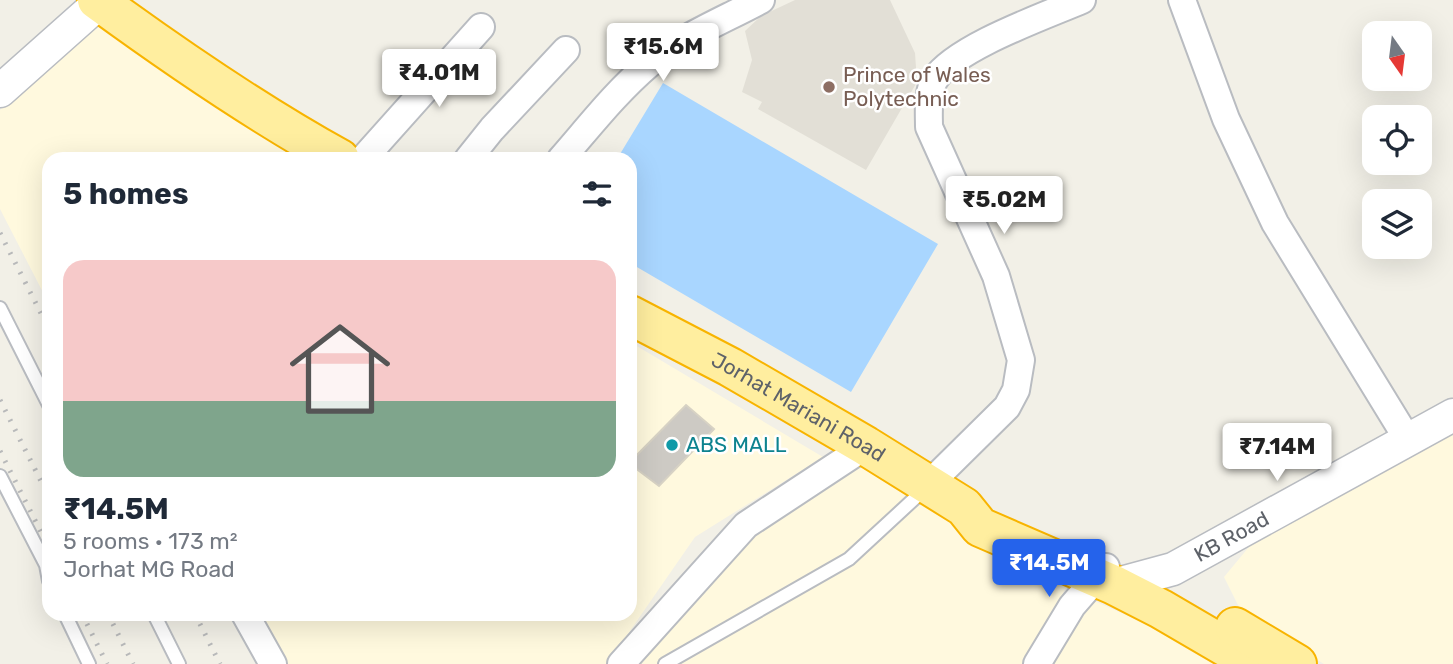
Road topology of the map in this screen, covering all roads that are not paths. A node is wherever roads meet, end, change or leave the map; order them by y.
1 (761, 0) edge
2 (1082, 0) edge
3 (1182, 0) edge
4 (99, 1) edge
5 (481, 27) dead end
6 (566, 50) dead end
7 (0, 91) edge
8 (327, 152) edge
9 (369, 152) edge
10 (474, 152) edge
11 (567, 152) edge
12 (0, 308) edge
13 (637, 319) edge
14 (42, 391) edge
15 (1453, 415) edge
16 (1408, 440) junction
17 (866, 446) junction
18 (0, 476) edge
19 (929, 484) junction
20 (42, 557) edge
21 (1114, 577) junction
22 (68, 621) edge
23 (158, 621) edge
24 (249, 621) edge
25 (89, 664) edge
26 (179, 664) edge
27 (273, 664) edge
28 (621, 664) edge
29 (665, 664) edge
30 (1037, 664) edge
31 (1255, 664) edge
32 (1297, 664) edge

1 - 11 street
2 - 19 street
3 - 16 street
4 - 7 street
4 - 8 highway
5 - 9 street
6 - 10 street
12 - 14 lane
13 - 17 highway, Jorhat Mariani Road
15 - 16 street, KB Road
16 - 21 street, KB Road
17 - 19 highway, Jorhat Mariani Road
17 - 28 street
18 - 20 lane
19 - 21 highway, Jorhat Mariani Road
19 - 29 lane
21 - 30 street
21 - 31 highway, Jorhat Mariani Road
21 - 32 highway, Jorhat Mariani Road
22 - 25 lane
23 - 26 lane
24 - 27 street

